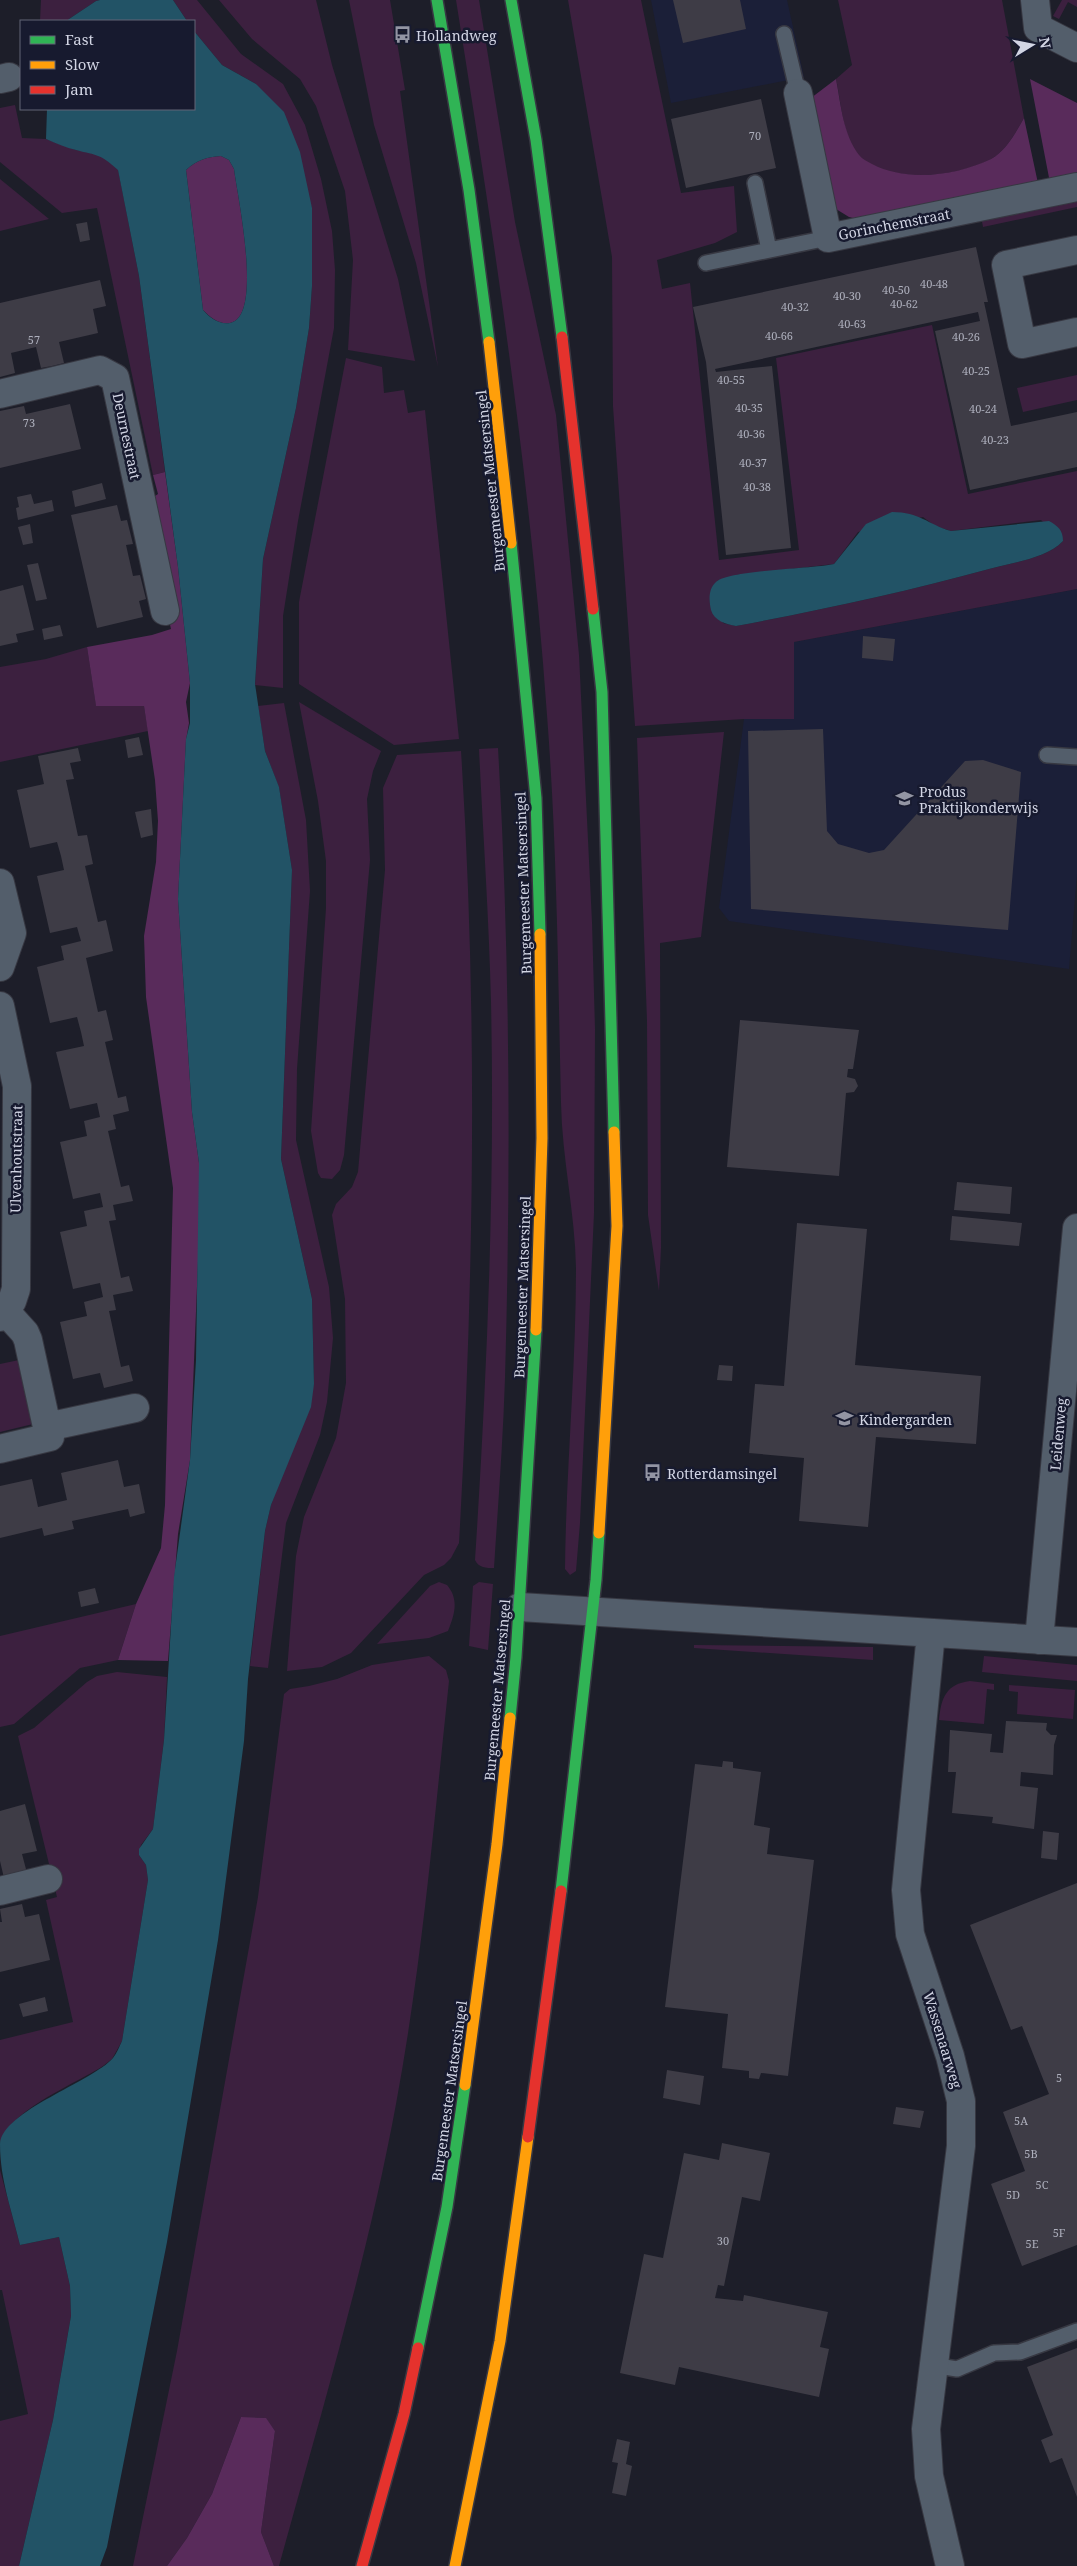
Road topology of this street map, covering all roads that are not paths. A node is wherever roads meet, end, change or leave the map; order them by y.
1 (437, 0) edge
2 (511, 0) edge
3 (1035, 0) edge
4 (784, 34) dead end
5 (1077, 48) edge
6 (798, 94) joint
7 (755, 184) dead end
8 (1077, 187) edge
9 (828, 238) junction
10 (769, 250) junction
11 (1077, 250) edge
12 (706, 263) dead end
13 (1077, 332) edge
14 (0, 394) edge
15 (165, 611) dead end
16 (1047, 755) dead end
17 (1077, 757) edge
18 (0, 883) edge
19 (0, 967) edge
20 (0, 1006) edge
21 (1077, 1228) edge
22 (3, 1314) edge
23 (135, 1408) dead end
24 (47, 1427) junction
25 (0, 1449) edge
26 (520, 1607) junction
27 (593, 1612) junction
28 (931, 1633) junction
29 (1039, 1640) junction
30 (1077, 1642) edge
31 (48, 1879) dead end
32 (0, 1891) edge
33 (1077, 2331) edge
34 (932, 2365) junction
35 (362, 2566) edge
36 (455, 2566) edge
37 (950, 2566) edge

1 - 26 main road, Burgemeester Matsersingel
2 - 27 main road
3 - 5 street
4 - 6 lane, Gorinchemstraat
6 - 9 street, Gorinchemstraat
7 - 10 lane
8 - 9 street, Gorinchemstraat
9 - 10 lane
10 - 12 lane
11 - 13 street
14 - 15 street, Deurnestraat
16 - 17 lane
18 - 19 street
20 - 22 street, Ulvenhoutstraat
21 - 29 street, Leidenweg
22 - 24 street, Ulvenhoutstraat
23 - 24 street
24 - 25 street
26 - 27 street
26 - 35 main road, Burgemeester Matsersingel
27 - 28 street
27 - 36 main road
28 - 29 street
28 - 34 street, Wassenaarweg
29 - 30 street
31 - 32 street
33 - 34 lane
34 - 37 street, Wassenaarweg

